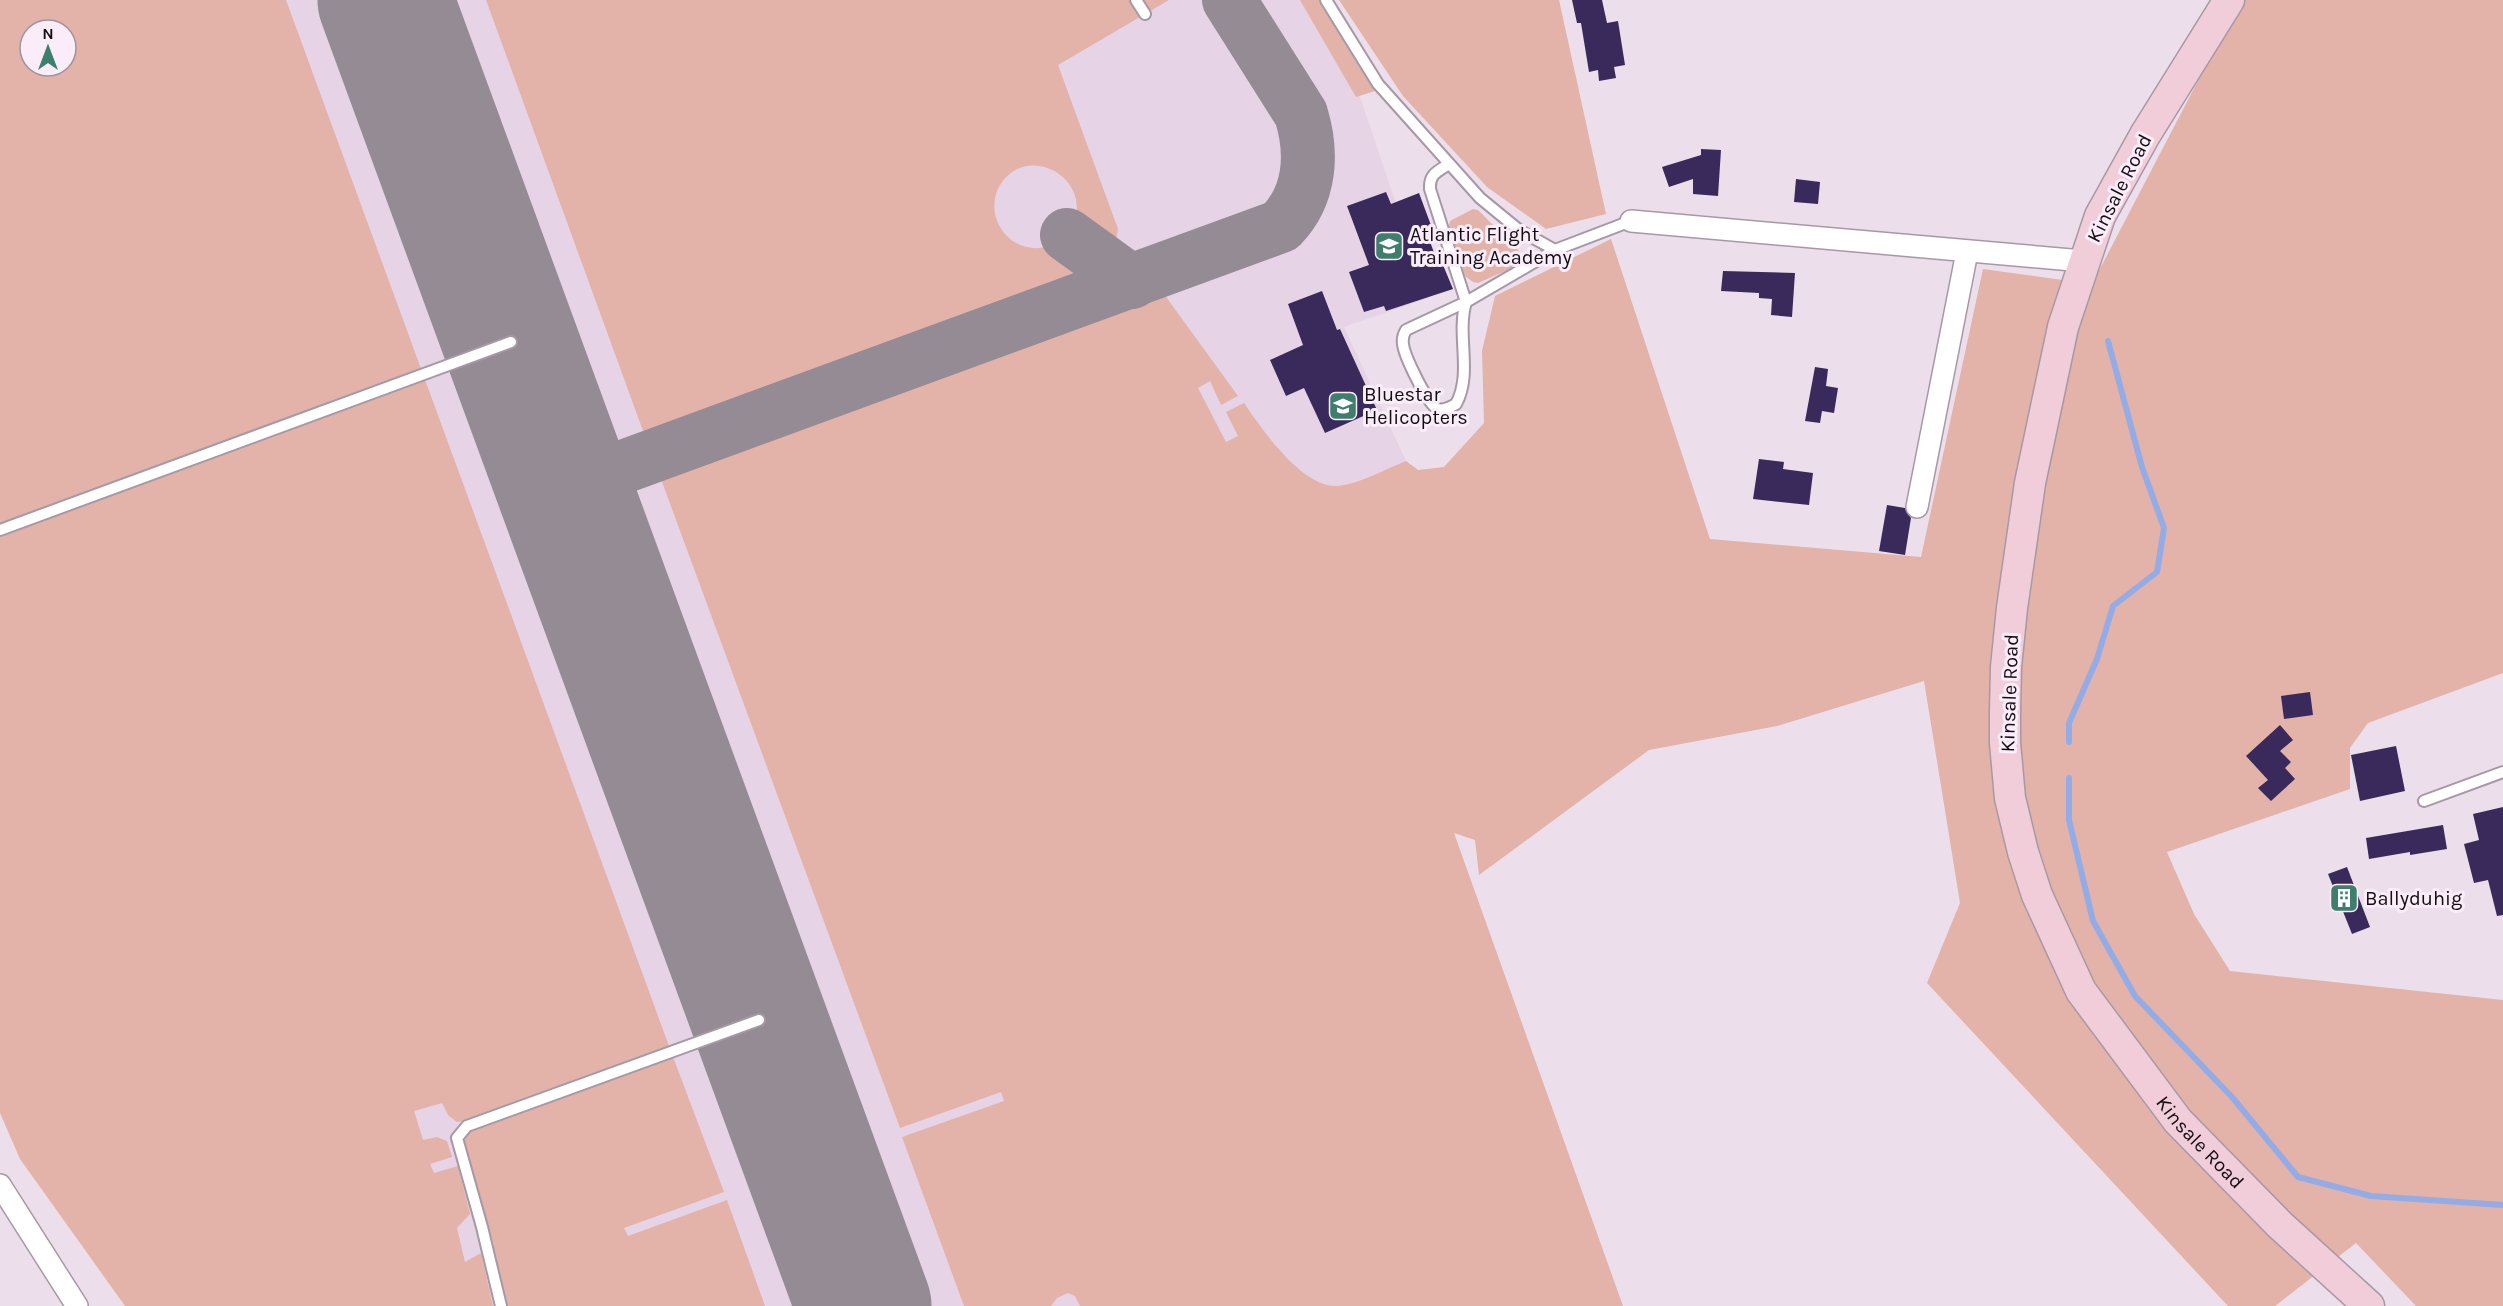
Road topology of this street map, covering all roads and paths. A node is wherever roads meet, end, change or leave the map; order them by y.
1 (1326, 0) edge
2 (2229, 0) edge
3 (1449, 164) junction
4 (1630, 221) joint
5 (1555, 250) junction
6 (1967, 252) junction
7 (2083, 261) junction
8 (1466, 302) junction
9 (511, 342) dead end
10 (1917, 507) dead end
11 (0, 530) edge
12 (2503, 772) edge
13 (2424, 801) dead end
14 (759, 1020) dead end
15 (0, 1185) edge
16 (77, 1306) edge
17 (501, 1306) edge
18 (2369, 1306) edge

1 - 3 lane
2 - 7 main road, Kinsale Road
3 - 5 lane
3 - 8 lane
4 - 5 lane
4 - 6 street
5 - 8 lane
6 - 7 street
6 - 10 street
7 - 18 main road, Kinsale Road
8 - 8 lane
9 - 11 lane
12 - 13 lane
14 - 17 lane
15 - 16 street

